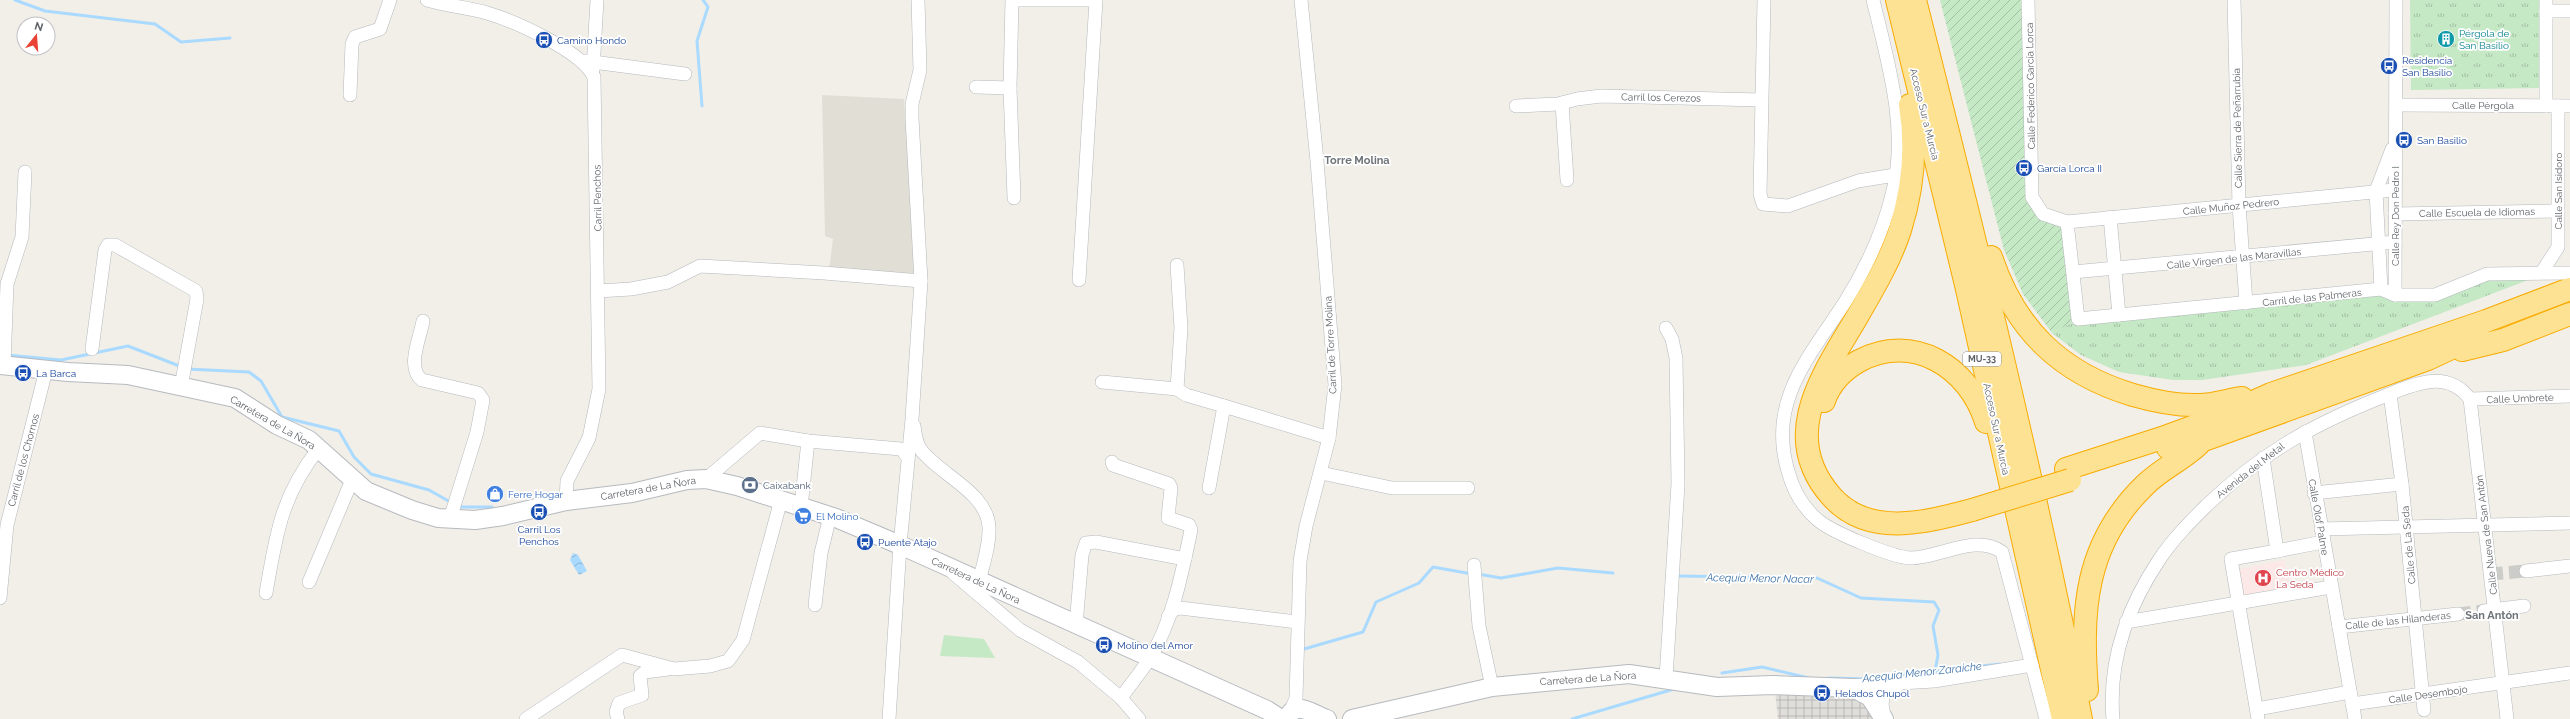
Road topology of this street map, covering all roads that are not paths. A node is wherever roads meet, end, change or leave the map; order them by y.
1 (390, 0) edge
2 (427, 0) edge
3 (597, 0) edge
4 (918, 0) edge
5 (1012, 0) edge
6 (1020, 0) edge
7 (1094, 0) edge
8 (1301, 0) edge
9 (1764, 0) edge
10 (1873, 0) edge
11 (1890, 0) edge
12 (1897, 0) edge
13 (1915, 0) edge
14 (2028, 0) edge
15 (2234, 0) edge
16 (2396, 0) edge
17 (2546, 6) edge
18 (2570, 11) edge
19 (591, 64) junction
20 (685, 74) dead end
21 (976, 87) dead end
22 (1010, 88) junction
23 (350, 95) dead end
24 (1760, 100) junction
25 (1562, 103) junction
26 (2397, 105) junction
27 (1516, 106) dead end
28 (2558, 106) edge
29 (2396, 137) junction
30 (25, 172) dead end
31 (1895, 175) junction
32 (1567, 180) dead end
33 (1963, 188) junction
34 (2394, 190) junction
35 (2376, 191) junction
36 (1014, 198) dead end
37 (2239, 205) junction
38 (2558, 211) junction
39 (2395, 214) junction
40 (2110, 218) junction
41 (2067, 222) junction
42 (2395, 242) junction
43 (2379, 244) junction
44 (2242, 257) junction
45 (1178, 264) dead end
46 (2114, 269) junction
47 (2073, 272) junction
48 (2542, 272) junction
49 (2570, 274) edge
50 (1079, 280) dead end
51 (921, 281) junction
52 (2570, 289) edge
53 (2381, 290) junction
54 (598, 291) junction
55 (2395, 294) junction
56 (2570, 300) edge
57 (2246, 303) junction
58 (2570, 314) edge
59 (2119, 315) junction
60 (423, 321) dead end
61 (1666, 328) dead end
62 (92, 349) dead end
63 (3, 359) edge
64 (2370, 359) junction
65 (2428, 359) junction
66 (46, 370) junction
67 (184, 374) junction
68 (1102, 382) dead end
69 (1177, 389) junction
70 (2271, 394) junction
71 (2390, 394) junction
72 (2570, 396) edge
73 (2470, 399) junction
74 (1224, 406) junction
75 (912, 419) junction
76 (2305, 432) junction
77 (1329, 438) junction
78 (2204, 440) junction
79 (808, 441) junction
80 (319, 448) junction
81 (2002, 452) junction
82 (925, 454) junction
83 (2263, 458) junction
84 (907, 459) junction
85 (1112, 462) dead end
86 (1321, 473) junction
87 (2068, 475) junction
88 (706, 479) junction
89 (352, 480) junction
90 (2402, 484) junction
91 (1209, 488) dead end
92 (1468, 488) dead end
93 (2314, 493) junction
94 (780, 500) junction
95 (566, 501) junction
96 (1971, 504) junction
97 (801, 507) junction
98 (452, 509) junction
99 (830, 516) junction
100 (2570, 523) edge
101 (2484, 525) junction
102 (2406, 527) junction
103 (2322, 535) junction
104 (900, 544) junction
105 (2278, 551) junction
106 (1185, 559) junction
107 (1474, 565) dead end
108 (946, 566) junction
109 (2570, 566) edge
110 (2526, 571) tunnel mouth
111 (309, 582) dead end
112 (979, 582) junction
113 (2331, 586) junction
114 (1178, 590) junction
115 (266, 593) dead end
116 (0, 598) edge
117 (2239, 603) junction
118 (815, 605) dead end
119 (2524, 606) dead end
120 (1192, 609) junction
121 (2489, 610) junction
122 (2458, 614) tunnel mouth
123 (1168, 617) junction
124 (2415, 619) junction
125 (1297, 622) junction
126 (2126, 622) junction
127 (1076, 625) junction
128 (2339, 627) junction
129 (637, 658) junction
130 (1150, 658) junction
131 (2032, 665) junction
132 (674, 669) junction
133 (2570, 673) edge
134 (642, 674) junction
135 (1666, 678) junction
136 (2503, 682) junction
137 (1902, 683) junction
138 (1837, 686) junction
139 (1296, 687) junction
140 (1492, 687) junction
141 (2422, 696) junction
142 (1121, 698) junction
143 (2351, 698) junction
144 (2424, 710) dead end
145 (2258, 714) edge
146 (1281, 715) edge
147 (1317, 715) edge
148 (526, 719) edge
149 (618, 719) edge
150 (889, 719) edge
151 (1139, 719) edge
152 (1352, 719) edge
153 (1884, 719) edge
154 (2046, 719) edge
155 (2063, 719) edge
156 (2081, 719) edge
157 (2092, 719) edge
158 (2114, 719) edge
159 (2355, 719) edge
160 (2507, 719) edge

1 - 23 street
2 - 19 street
3 - 19 street
4 - 51 street
5 - 22 street
6 - 7 street
7 - 50 street
8 - 77 street, Carril de Torre Molina
9 - 24 street
10 - 31 street
11 - 96 highway
12 - 81 highway, Acceso Sur a Murcia / MU-33
13 - 33 highway, Acceso Sur a Murcia / MU-33
14 - 41 street, Calle Federico García Lorca
15 - 37 street, Calle Sierra de Peñarrubia
16 - 26 street, Calle Rey Don Pedro I
17 - 18 street
17 - 28 street, Calle San Isidoro
19 - 20 street
19 - 54 street, Carril Penchos
21 - 22 street
22 - 36 street
24 - 25 street, Carril los Cerezos
24 - 31 street
25 - 27 street, Carril los Cerezos
25 - 32 street
26 - 28 street, Calle Pérgola
26 - 29 street, Calle Rey Don Pedro I
28 - 38 street, Calle San Isidoro
29 - 34 street, Calle Rey Don Pedro I
29 - 35 street, Calle Rey Don Pedro I
30 - 63 street
31 - 131 street
33 - 70 highway
33 - 156 highway, Acceso Sur a Murcia / MU-33
34 - 35 street, Calle Muñoz Pedrero
34 - 39 street, Calle Rey Don Pedro I
35 - 37 street, Calle Muñoz Pedrero
35 - 43 street, Calle Rey Don Pedro I
37 - 40 street, Calle Muñoz Pedrero
37 - 44 street, Calle Sierra de Peñarrubia
38 - 39 street, Calle Escuela de Idiomas
38 - 48 street, Calle San Isidoro
39 - 42 street, Calle Rey Don Pedro I
40 - 41 street, Calle Muñoz Pedrero
40 - 46 street
41 - 47 street
42 - 43 street, Calle Virgen de las Maravillas
42 - 55 street, Calle Rey Don Pedro I
43 - 44 street, Calle Virgen de las Maravillas
43 - 53 street, Calle Rey Don Pedro I
44 - 46 street, Calle Virgen de las Maravillas
44 - 57 street, Calle Sierra de Peñarrubia
45 - 69 street
46 - 47 street, Calle Virgen de las Maravillas
46 - 59 street
47 - 59 street, Carril de las Palmeras
48 - 49 street, Carril de las Palmeras
48 - 55 street, Carril de las Palmeras
49 - 64 highway
51 - 54 street
51 - 75 street
52 - 64 highway
53 - 55 street, Carril de las Palmeras
53 - 57 street, Carril de las Palmeras
54 - 95 street, Carril Penchos
56 - 65 highway
57 - 59 street, Carril de las Palmeras
58 - 65 highway
60 - 98 street
61 - 135 street
62 - 67 street
63 - 66 main road, Carretera de La Ñora
64 - 70 highway
65 - 78 highway
66 - 67 main road, Carretera de La Ñora
66 - 116 street, Carril de los Chornos
67 - 80 main road, Carretera de La Ñora
68 - 69 street
69 - 74 street
70 - 87 highway
71 - 73 street, Avenida del Metal
71 - 76 street, Avenida del Metal
71 - 90 street, Calle de La Seda
72 - 73 street, Calle Umbrete
73 - 101 street, Calle Nueva de San Antón
74 - 77 street
74 - 91 street
75 - 82 street
75 - 84 street
76 - 83 street, Avenida del Metal
76 - 93 street, Calle Olof Palme
77 - 86 street, Carril de Torre Molina
78 - 87 highway
78 - 157 highway
79 - 84 street
79 - 88 street
79 - 97 street
80 - 89 main road, Carretera de La Ñora
80 - 115 street
81 - 96 highway
81 - 155 highway, Acceso Sur a Murcia / MU-33
82 - 84 street
82 - 112 street
83 - 105 street
83 - 126 street, Avenida del Metal
84 - 104 street
85 - 106 street
86 - 92 street
86 - 125 street, Carril de Torre Molina
87 - 96 highway
88 - 94 main road, Carretera de La Ñora
88 - 95 main road, Carretera de La Ñora
89 - 98 main road, Carretera de La Ñora
89 - 111 street
90 - 93 street
90 - 102 street, Calle de La Seda
93 - 103 street, Calle Olof Palme
94 - 97 main road, Carretera de La Ñora
94 - 132 street
95 - 98 main road, Carretera de La Ñora
97 - 99 main road, Carretera de La Ñora
99 - 104 main road, Carretera de La Ñora
99 - 118 street
100 - 101 street
101 - 102 street
101 - 121 street, Calle Nueva de San Antón
102 - 103 street
102 - 124 street, Calle de La Seda
103 - 105 street
103 - 113 street, Calle Olof Palme
104 - 108 main road, Carretera de La Ñora
104 - 150 street
105 - 117 street
106 - 114 street
106 - 127 street
107 - 140 street
108 - 112 main road, Carretera de La Ñora
108 - 142 street
109 - 110 street
112 - 127 main road, Carretera de La Ñora
113 - 117 street
113 - 128 street, Calle Olof Palme
114 - 120 street
114 - 123 street
117 - 126 street
117 - 145 street
119 - 121 street
120 - 123 street
120 - 125 street
121 - 136 street, Calle Nueva de San Antón
122 - 124 street, Calle de las Hilanderas
123 - 130 street
124 - 128 street, Calle de las Hilanderas
124 - 141 street, Calle de La Seda
125 - 139 street, Carril de Torre Molina
126 - 158 street, Avenida del Metal
127 - 130 main road, Carretera de La Ñora
128 - 143 street, Calle Olof Palme
129 - 132 street
129 - 134 street
129 - 148 street
130 - 142 street
130 - 146 main road, Carretera de La Ñora
131 - 137 street
131 - 154 street
132 - 134 street
133 - 136 street, Calle Desembojo
134 - 149 street
135 - 138 main road, Carretera de La Ñora
135 - 140 main road, Carretera de La Ñora
136 - 141 street, Calle Desembojo
136 - 160 street, Calle Nueva de San Antón
137 - 138 street
137 - 153 street
138 - 153 main road, Carretera de La Ñora
139 - 146 street, Carril de Torre Molina
139 - 147 street
140 - 152 main road, Carretera de La Ñora
141 - 143 street, Calle Desembojo
141 - 144 street, Calle de La Seda
142 - 151 street
143 - 145 street, Calle Desembojo
143 - 159 street, Calle Olof Palme
146 - 147 main road

